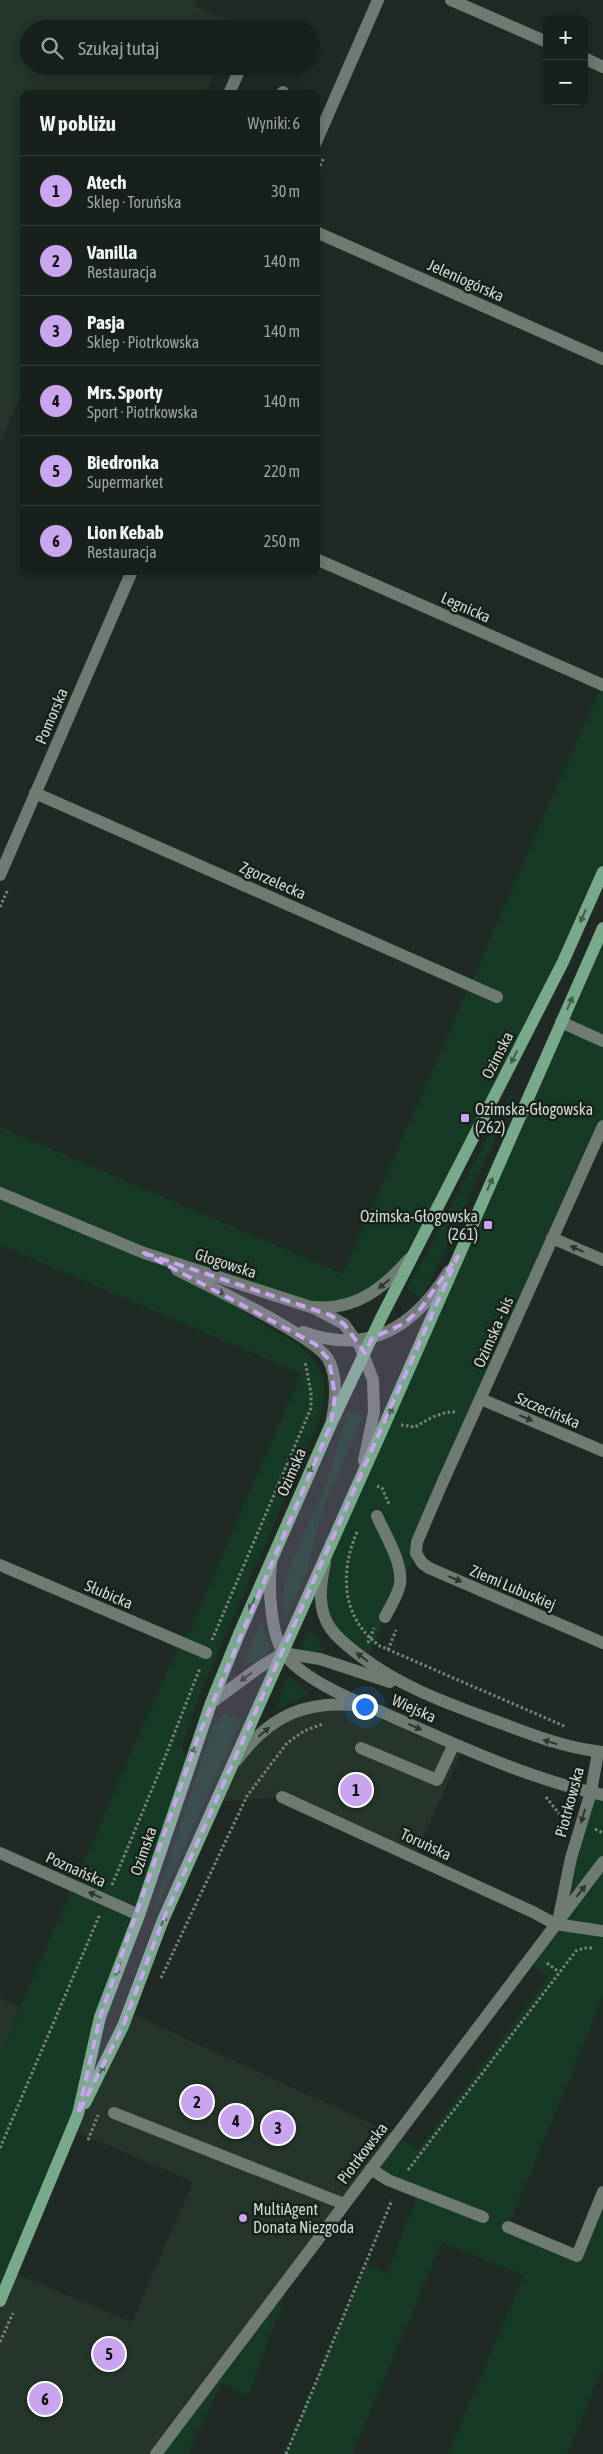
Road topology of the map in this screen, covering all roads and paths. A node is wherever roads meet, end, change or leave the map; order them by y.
1 (378, 0) edge
2 (451, 0) edge
3 (543, 40) edge
4 (588, 60) edge
5 (603, 67) edge
6 (237, 75) edge
7 (231, 90) edge
8 (320, 133) edge
9 (320, 234) edge
10 (603, 359) edge
11 (320, 561) edge
12 (130, 575) edge
13 (603, 684) edge
14 (35, 793) junction
15 (603, 872) edge
16 (0, 875) edge
17 (603, 928) edge
18 (497, 997) dead end
19 (561, 1022) junction
20 (603, 1041) edge
21 (603, 1126) edge
22 (0, 1193) edge
23 (552, 1238) junction
24 (417, 1249) junction
25 (144, 1253) junction
26 (458, 1256) junction
27 (603, 1260) edge
28 (299, 1304) junction
29 (270, 1319) junction
30 (372, 1338) junction
31 (356, 1340) junction
32 (364, 1354) junction
33 (306, 1362) dead end
34 (481, 1399) junction
35 (473, 1416) junction
36 (331, 1424) junction
37 (398, 1433) dead end
38 (603, 1451) edge
39 (380, 1477) dead end
40 (374, 1494) dead end
41 (347, 1508) junction
42 (377, 1516) dead end
43 (359, 1528) dead end
44 (328, 1551) junction
45 (416, 1553) junction
46 (272, 1560) junction
47 (397, 1563) junction
48 (0, 1565) edge
49 (385, 1617) dead end
50 (603, 1643) edge
51 (283, 1653) junction
52 (206, 1654) junction
53 (418, 1692) junction
54 (211, 1703) junction
55 (371, 1707) junction
56 (329, 1722) dead end
57 (570, 1728) dead end
58 (454, 1744) junction
59 (361, 1748) dead end
60 (600, 1752) edge
61 (231, 1768) junction
62 (597, 1793) edge
63 (282, 1796) dead end
64 (0, 1853) edge
65 (603, 1862) edge
66 (106, 1900) junction
67 (139, 1915) junction
68 (557, 1922) junction
69 (603, 1931) edge
70 (542, 1959) dead end
71 (560, 1972) dead end
72 (159, 1982) dead end
73 (101, 2109) dead end
74 (114, 2113) dead end
75 (78, 2114) junction
76 (85, 2145) dead end
77 (0, 2148) edge
78 (371, 2169) junction
79 (603, 2192) edge
80 (344, 2204) junction
81 (483, 2217) dead end
82 (508, 2227) dead end
83 (0, 2301) edge
84 (15, 2308) dead end
85 (0, 2342) edge
86 (156, 2454) edge

1 - 8 street
2 - 3 street
4 - 5 street
6 - 7 street
9 - 10 street, Jeleniogórska
11 - 13 street, Legnicka
12 - 14 street, Pomorska
14 - 16 street, Pomorska
14 - 18 street, Zgorzelecka
15 -> 24 main road, Ozimska
19 -> 17 main road, Ozimska
19 - 20 street
26 -> 19 main road, Ozimska
21 - 23 street, Ozimska - bis
22 - 25 street, Głogowska
27 -> 23 street
23 - 34 street, Ozimska - bis
24 -> 28 street, Głogowska
24 - 30 main road, Ozimska
25 - 28 street, Głogowska
25 -> 29 street, Głogowska
26 - 30 street
41 -> 26 main road, Ozimska
28 - 31 street, Głogowska
29 - 31 street, Głogowska
29 - 36 street, Głogowska
30 - 31 street
30 - 32 main road, Ozimska
31 - 32 street
32 - 36 main road, Ozimska
32 - 41 street
33 - 52 path
34 - 35 street, Ozimska - bis
34 -> 38 street, Szczecińska
35 - 37 path
35 - 45 street, Ozimska - bis
36 -> 46 main road, Ozimska
39 - 40 path
41 - 44 main road, Ozimska
42 - 47 street
43 - 57 path
44 - 51 main road, Ozimska
53 -> 44 street, Wiejska
45 - 47 street
45 -> 50 street, Ziemi Lubuskiej
46 - 51 street
46 -> 54 main road, Ozimska
47 - 49 street
48 - 52 street, Słubicka
51 - 53 street
51 -> 54 street
51 - 55 street, Wiejska
51 - 61 main road, Ozimska
52 - 66 path
60 -> 53 street, Wiejska
54 -> 67 main road, Ozimska
55 -> 58 street, Wiejska
61 -> 55 street
56 - 72 path
58 - 59 street
58 - 62 street, Wiejska
60 - 62 street, Piotrkowska
75 -> 61 main road, Ozimska
62 -> 68 street, Piotrkowska
63 - 68 street, Toruńska
66 -> 64 street, Poznańska
68 -> 65 street, Piotrkowska
66 - 67 street, Poznańska
66 - 77 path
67 -> 75 main road, Ozimska
68 - 69 street
68 - 78 street, Piotrkowska
70 - 71 path
73 - 76 path
74 - 80 street
75 - 83 main road, Ozimska
78 - 80 street, Piotrkowska
78 - 81 street
79 - 82 street
80 - 86 street, Piotrkowska
84 - 85 path

